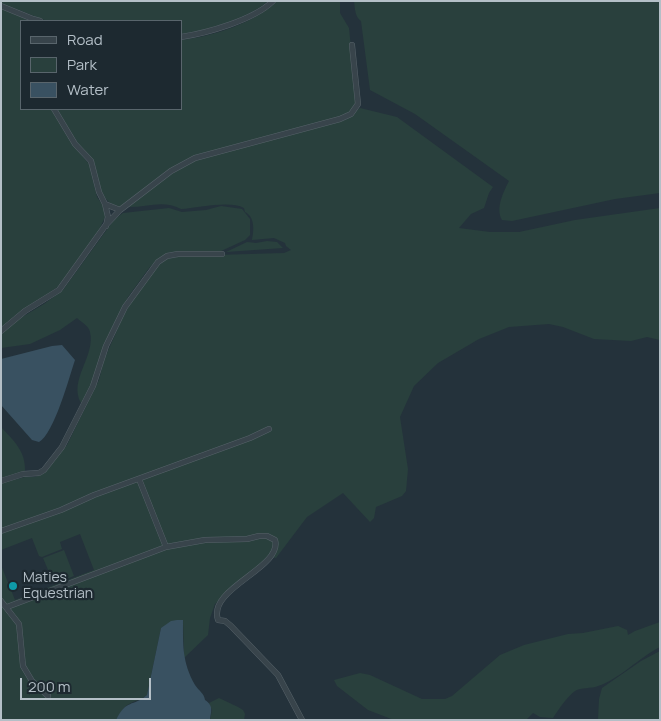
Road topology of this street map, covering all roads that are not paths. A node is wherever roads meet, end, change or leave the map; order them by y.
1 (273, 1) edge
2 (1, 6) edge
3 (33, 20) edge
4 (182, 37) edge
5 (352, 45) dead end
6 (55, 110) edge
7 (105, 204) junction
8 (120, 210) junction
9 (106, 226) junction
10 (222, 254) dead end
11 (1, 331) edge
12 (269, 429) dead end
13 (139, 480) junction
14 (1, 481) edge
15 (1, 531) edge
16 (166, 547) junction
17 (1, 601) edge
18 (7, 607) junction
19 (48, 696) dead end
20 (302, 720) edge

1 - 4 street
2 - 3 street
5 - 8 street
6 - 7 street
7 - 8 street
7 - 9 street
8 - 9 street
9 - 11 street
10 - 14 street
12 - 13 street
13 - 15 street
13 - 16 street
16 - 18 street
16 - 20 street
17 - 18 street
18 - 19 street

